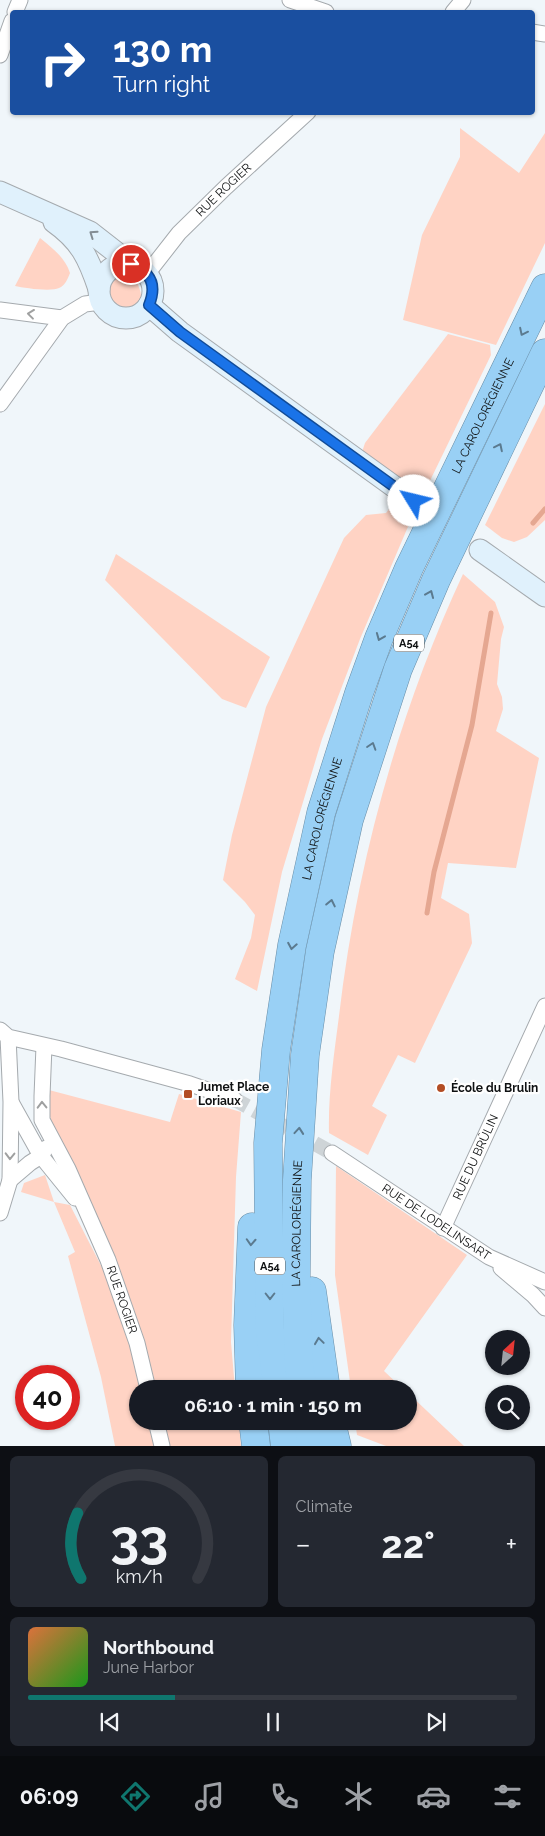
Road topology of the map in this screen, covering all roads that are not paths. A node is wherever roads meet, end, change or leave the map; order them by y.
1 (290, 0) edge
2 (463, 0) edge
3 (320, 10) edge
4 (455, 10) edge
5 (10, 26) edge
6 (0, 55) edge
7 (305, 115) edge
8 (0, 192) edge
9 (38, 210) junction
10 (139, 269) junction
11 (545, 288) edge
12 (100, 296) junction
13 (149, 305) junction
14 (0, 310) edge
15 (62, 318) junction
16 (545, 353) edge
17 (0, 404) edge
18 (414, 501) dead end
19 (480, 550) dead end
20 (545, 596) edge
21 (545, 1006) edge
22 (4, 1034) edge
23 (44, 1046) junction
24 (234, 1099) tunnel mouth
25 (11, 1102) junction
26 (52, 1137) junction
27 (268, 1143) junction
28 (332, 1153) tunnel mouth
29 (41, 1156) junction
30 (10, 1180) junction
31 (297, 1180) junction
32 (0, 1213) edge
33 (87, 1213) junction
34 (443, 1228) junction
35 (489, 1257) junction
36 (545, 1282) edge
37 (545, 1308) edge
38 (146, 1380) edge
39 (250, 1380) edge
40 (277, 1380) edge
41 (301, 1380) edge
42 (325, 1380) edge
43 (158, 1430) edge
44 (254, 1430) edge
45 (283, 1430) edge
46 (309, 1430) edge
47 (333, 1430) edge
48 (162, 1446) edge
49 (256, 1446) edge
50 (285, 1446) edge
51 (312, 1446) edge
52 (336, 1446) edge

1 - 3 street
2 - 4 street
5 - 6 street
7 - 10 street, RUE ROGIER
8 - 9 street
10 -> 9 street
9 - 12 street
10 - 12 street
10 - 13 street
11 -> 27 highway, LA CAROLORÉGIENNE / A54
12 - 13 street
12 - 15 street
13 - 18 street
15 -> 14 street
15 - 17 street
31 -> 16 highway, LA CAROLORÉGIENNE / A54
19 - 20 street
21 - 34 street, RUE DU BRÛLIN
22 - 23 street
22 - 25 street
23 - 24 street
26 -> 23 street
25 - 29 street
25 -> 30 street
26 - 29 street
26 - 33 street
27 -> 39 highway
27 -> 40 highway, LA CAROLORÉGIENNE / A54
28 - 34 street, RUE DE LODELINSART
29 - 30 street
29 - 33 street
30 - 32 street
31 - 41 highway, LA CAROLORÉGIENNE / A54
42 -> 31 highway
33 - 38 street, RUE ROGIER
34 - 35 street, RUE DE LODELINSART
35 - 36 street, RUE DE LODELINSART
35 - 37 street
43 - 48 street
44 - 49 highway
45 - 50 highway
46 - 51 highway
47 - 52 highway

